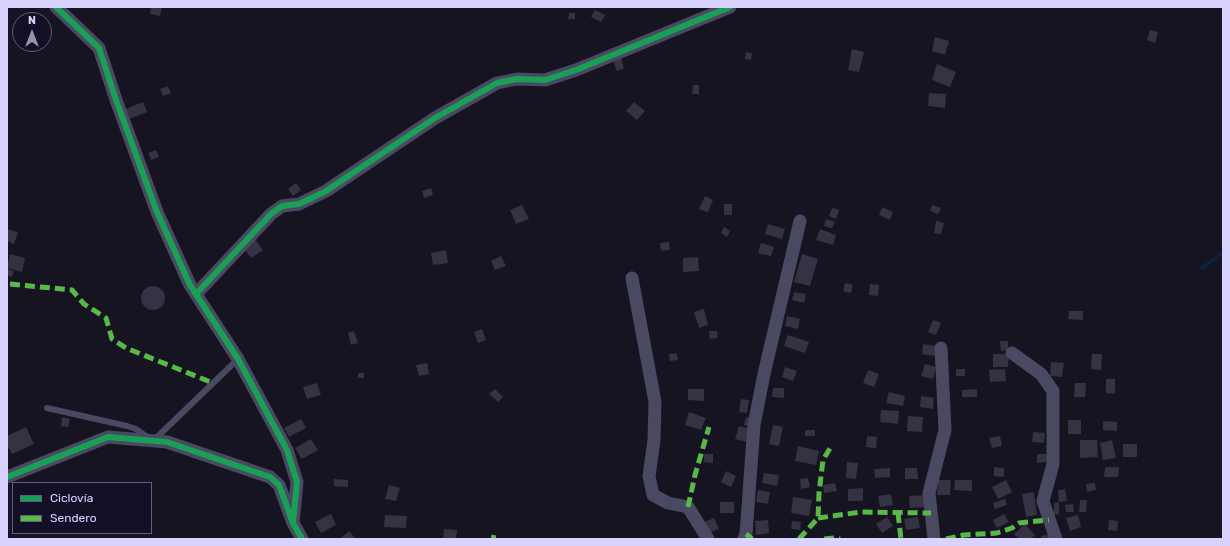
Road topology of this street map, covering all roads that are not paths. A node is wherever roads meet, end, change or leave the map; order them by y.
1 (56, 7) edge
2 (730, 7) edge
3 (800, 221) dead end
4 (632, 278) dead end
5 (196, 294) junction
6 (940, 348) dead end
7 (1012, 353) dead end
8 (238, 359) junction
9 (47, 408) dead end
10 (153, 441) junction
11 (7, 477) edge
12 (293, 523) junction
13 (302, 539) edge
14 (708, 539) edge
15 (744, 539) edge
16 (934, 539) edge
17 (1056, 539) edge

1 - 5 street
2 - 5 street
3 - 15 street
4 - 14 street
5 - 8 street
6 - 16 street
7 - 17 street
8 - 10 lane
8 - 12 street
9 - 10 lane
10 - 11 street
10 - 12 street
12 - 13 street

